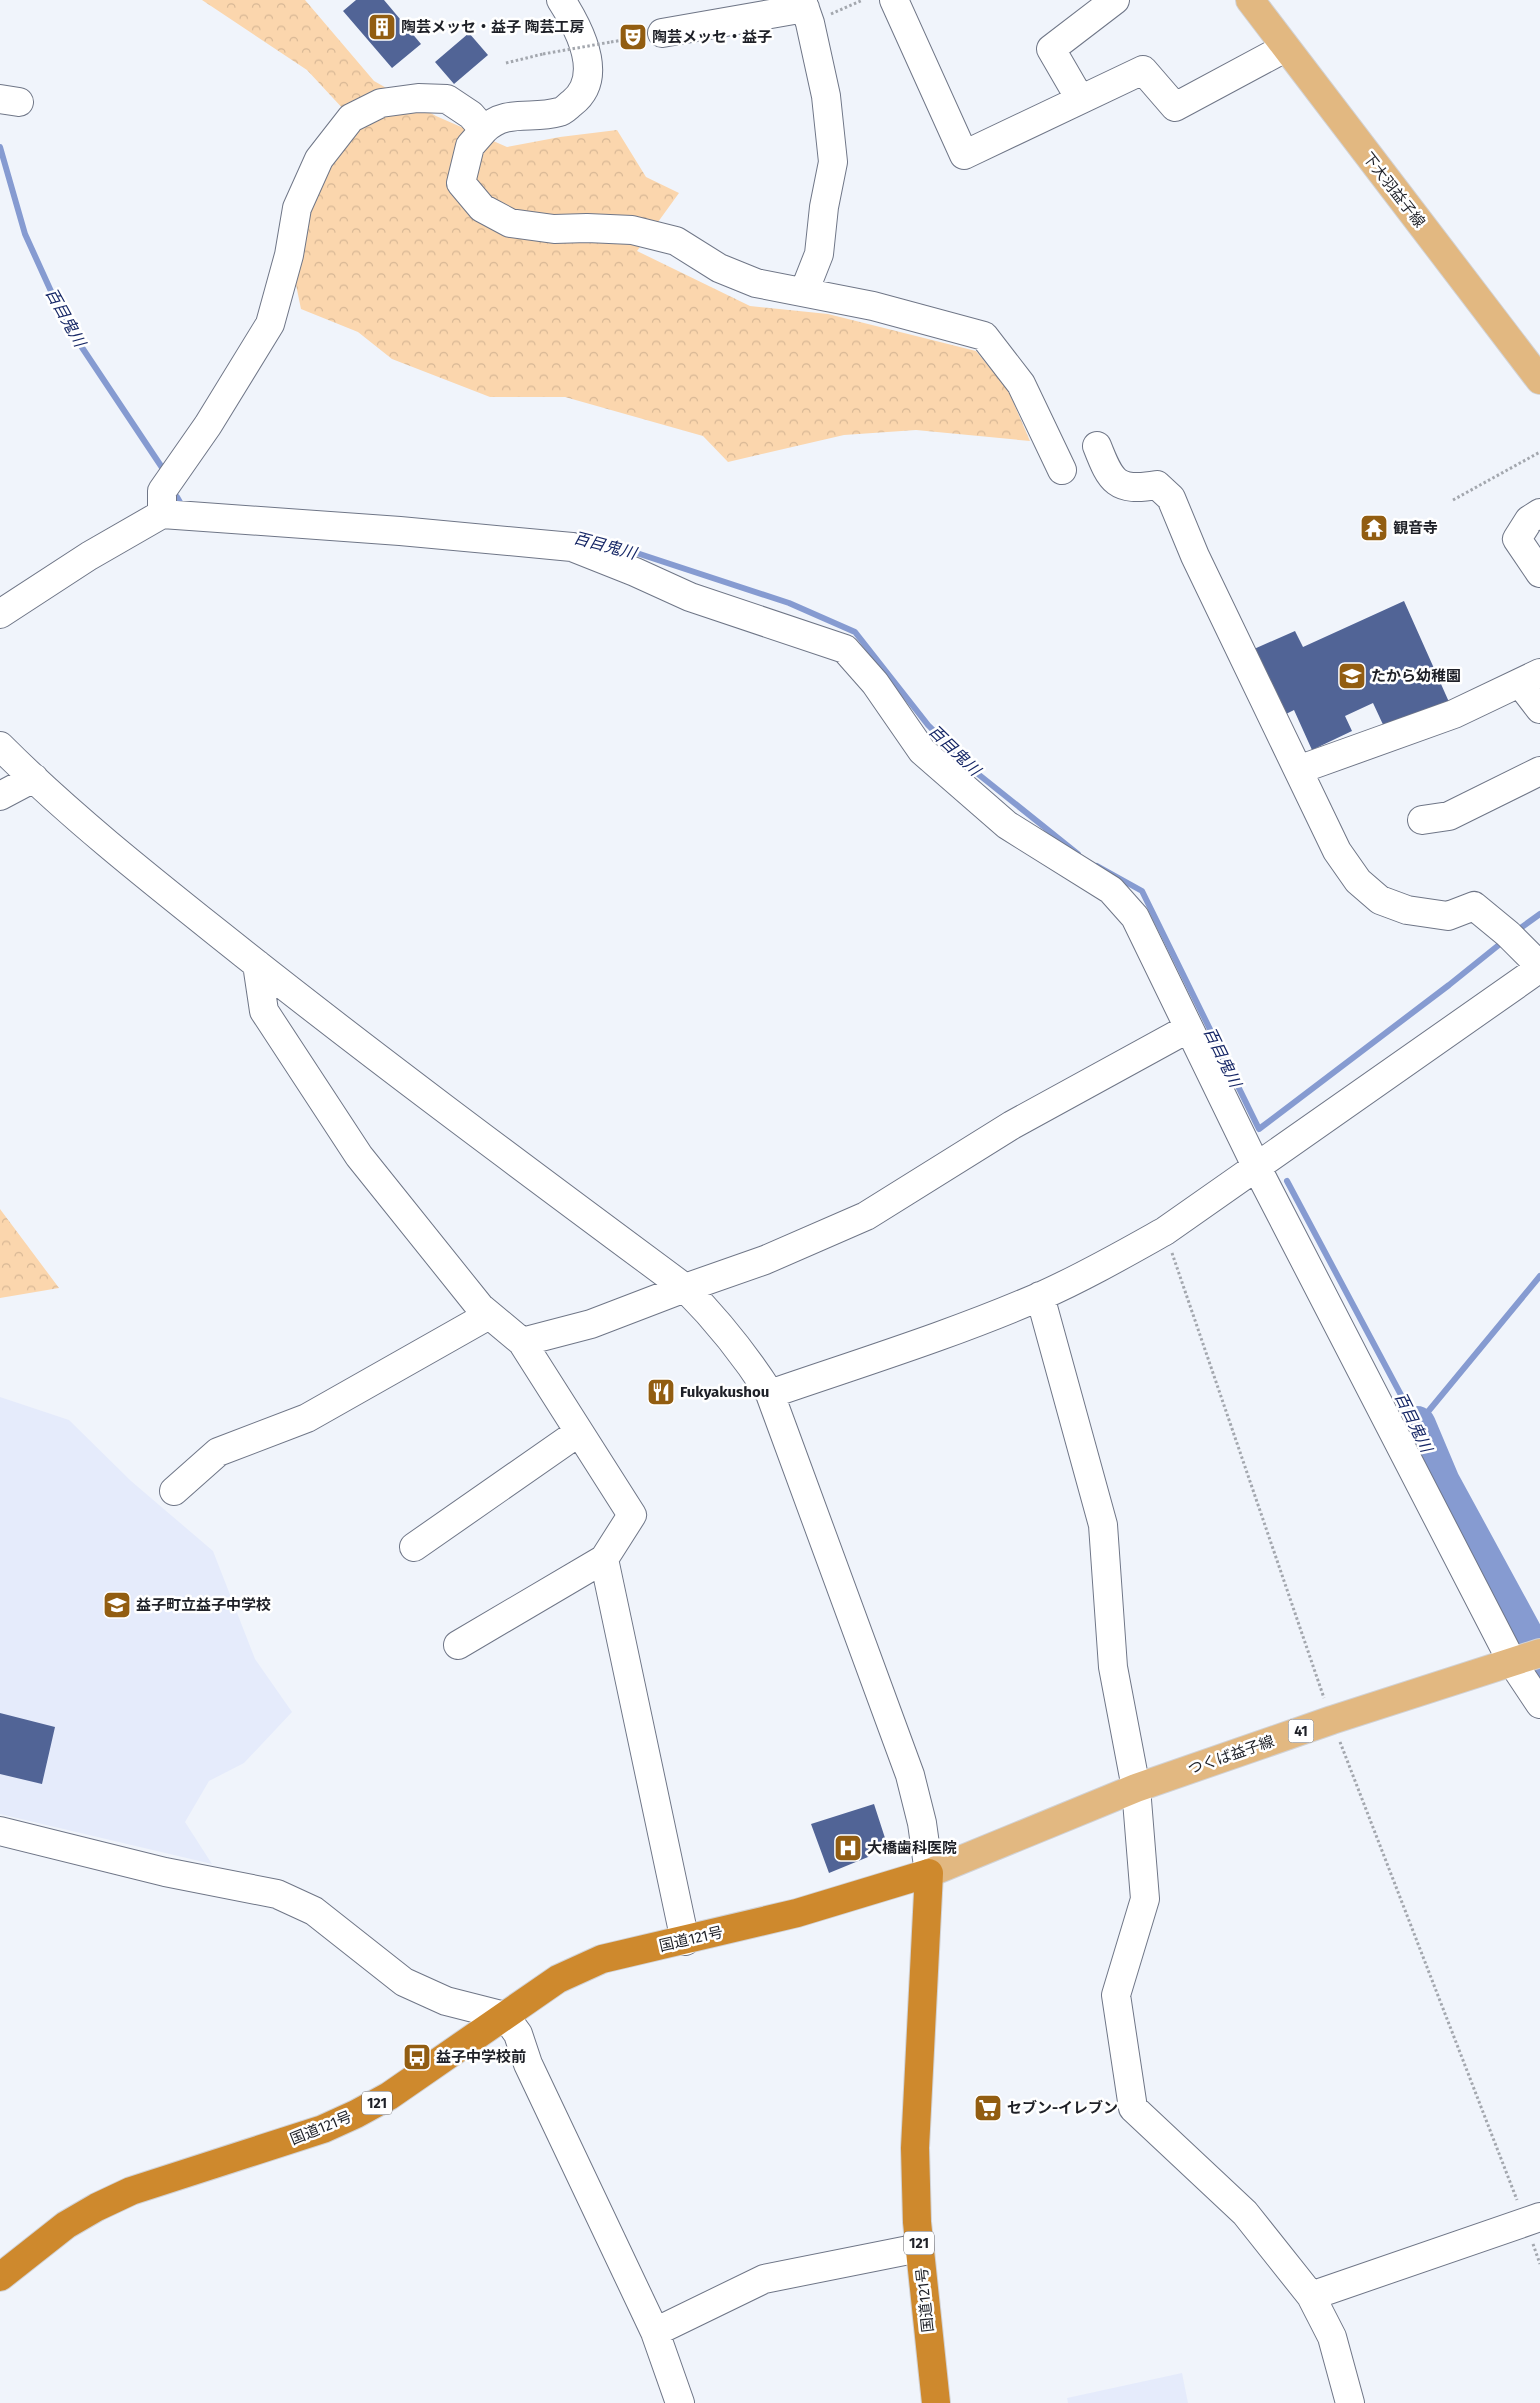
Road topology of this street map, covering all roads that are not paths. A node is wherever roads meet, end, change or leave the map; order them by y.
1 (561, 0) edge
2 (894, 0) edge
3 (1115, 0) edge
4 (1250, 0) edge
5 (805, 10) edge
6 (662, 33) dead end
7 (1285, 48) junction
8 (1080, 99) junction
9 (484, 130) junction
10 (804, 292) junction
11 (1540, 380) edge
12 (1097, 446) dead end
13 (1062, 470) dead end
14 (1540, 513) edge
15 (162, 514) junction
16 (1540, 573) edge
17 (0, 614) edge
18 (1530, 678) edge
19 (1540, 709) edge
20 (0, 746) edge
21 (1298, 770) junction
22 (1540, 771) edge
23 (34, 778) junction
24 (0, 796) edge
25 (1422, 820) dead end
26 (257, 964) junction
27 (1540, 967) edge
28 (1190, 1028) junction
29 (1257, 1168) junction
30 (685, 1288) junction
31 (1040, 1296) junction
32 (489, 1315) junction
33 (522, 1342) junction
34 (770, 1394) junction
35 (579, 1432) junction
36 (174, 1491) dead end
37 (414, 1547) dead end
38 (604, 1559) junction
39 (458, 1645) dead end
40 (1525, 1658) edge
41 (1540, 1704) edge
42 (1136, 1788) junction
43 (0, 1831) edge
44 (929, 1873) junction
45 (685, 1941) junction
46 (504, 2016) junction
47 (1532, 2220) edge
48 (919, 2248) junction
49 (0, 2277) edge
50 (1311, 2296) junction
51 (655, 2332) junction
52 (680, 2403) edge
53 (936, 2403) edge
54 (1350, 2403) edge

1 - 9 street
2 - 8 street
3 - 8 street
4 - 7 main road, 下大羽益子線
5 - 6 street
5 - 10 street
7 - 8 street
7 - 11 main road, 下大羽益子線
9 - 10 street
9 - 15 street
10 - 13 street
12 - 21 street
14 - 16 street
15 - 17 street
15 - 28 street
18 - 19 street
18 - 21 street
20 - 23 street
21 - 27 street
22 - 25 street
23 - 24 street
23 - 26 street
26 - 30 street
26 - 32 street
27 - 29 street
28 - 29 street
28 - 30 street
29 - 31 street
29 - 40 street
30 - 33 street
30 - 34 street
31 - 34 street
31 - 42 street
32 - 33 street
32 - 36 street
33 - 35 street
34 - 44 street
35 - 37 street
35 - 38 street
38 - 39 street
38 - 45 street
40 - 41 street
40 - 42 main road, つくば益子線 / 41
42 - 44 main road, つくば益子線 / 41
42 - 50 street
43 - 46 street
44 - 45 highway, 国道121号 / 121
44 - 48 highway, 国道121号 / 121
45 - 46 highway, 国道121号 / 121
46 - 49 highway, 国道121号 / 121
46 - 51 street
47 - 50 street
48 - 51 street
48 - 53 highway, 国道121号 / 121
50 - 54 street
51 - 52 street

